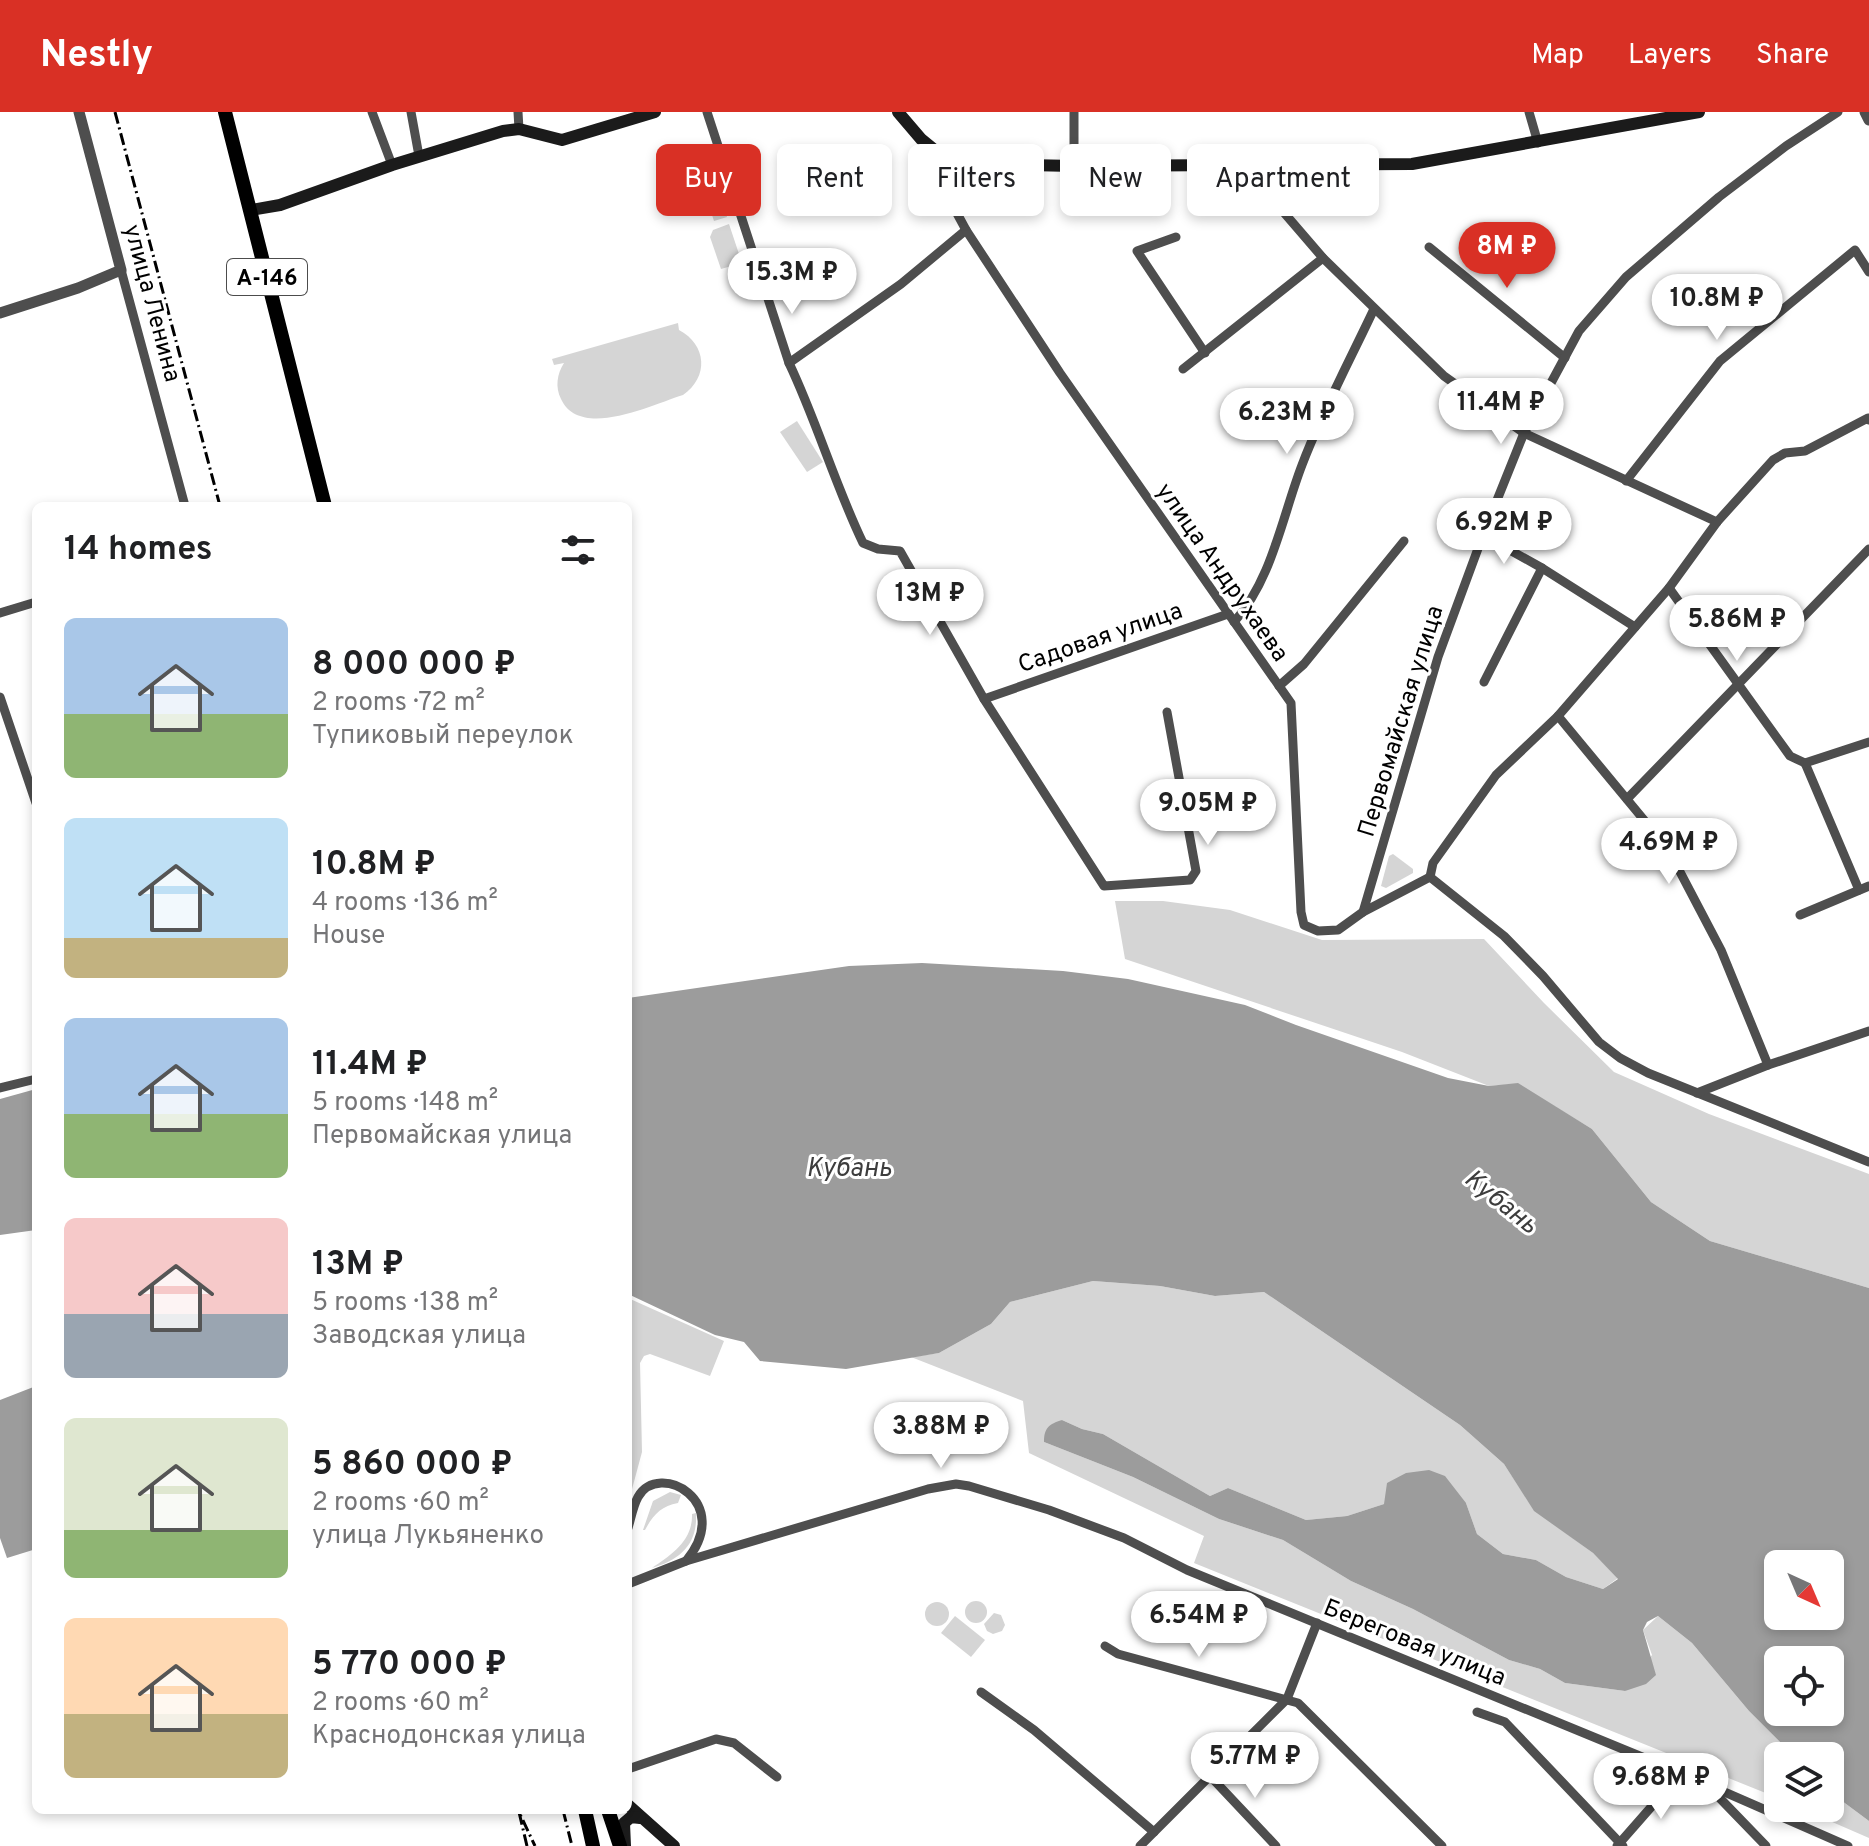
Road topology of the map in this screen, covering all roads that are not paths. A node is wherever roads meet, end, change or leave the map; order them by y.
1 (79, 112) edge
2 (225, 112) edge
3 (372, 112) edge
4 (411, 112) edge
5 (518, 112) edge
6 (655, 112) edge
7 (707, 112) edge
8 (898, 112) edge
9 (1074, 112) edge
10 (1529, 112) edge
11 (1699, 112) edge
12 (1838, 112) edge
13 (1865, 112) edge
14 (639, 114) edge
15 (1869, 120) edge
16 (519, 129) junction
17 (1538, 143) junction
18 (927, 144) edge
19 (1074, 144) edge
20 (419, 156) junction
21 (1379, 164) edge
22 (392, 165) junction
23 (251, 210) junction
24 (958, 216) edge
25 (1286, 216) edge
26 (966, 230) junction
27 (1176, 237) dead end
28 (1429, 247) dead end
29 (1323, 258) junction
30 (121, 270) junction
31 (1869, 272) edge
32 (1374, 309) junction
33 (0, 313) edge
34 (1205, 353) junction
35 (1565, 358) junction
36 (789, 363) junction
37 (1183, 369) dead end
38 (1868, 419) edge
39 (1524, 433) junction
40 (1626, 481) junction
41 (184, 502) edge
42 (324, 502) edge
43 (1717, 522) junction
44 (1483, 535) junction
45 (1404, 541) dead end
46 (1869, 549) edge
47 (1542, 568) junction
48 (1669, 588) junction
49 (32, 603) edge
50 (0, 613) edge
51 (1231, 618) junction
52 (1635, 627) junction
53 (1484, 682) dead end
54 (1279, 686) junction
55 (1738, 686) junction
56 (0, 697) edge
57 (984, 699) junction
58 (1167, 712) dead end
59 (1558, 716) junction
60 (1869, 742) edge
61 (1805, 763) junction
62 (32, 791) edge
63 (1627, 799) junction
64 (1430, 877) junction
65 (1864, 888) edge
66 (1363, 912) junction
67 (1800, 915) dead end
68 (1869, 1031) edge
69 (1768, 1065) junction
70 (32, 1080) edge
71 (0, 1088) edge
72 (1697, 1093) junction
73 (1869, 1162) edge
74 (632, 1515) edge
75 (686, 1561) junction
76 (632, 1582) edge
77 (1317, 1623) junction
78 (1105, 1646) dead end
79 (981, 1692) dead end
80 (1287, 1699) junction
81 (1477, 1712) dead end
82 (632, 1768) edge
83 (1681, 1773) junction
84 (1210, 1776) junction
85 (777, 1777) dead end
86 (1708, 1785) junction
87 (632, 1809) edge
88 (610, 1814) edge
89 (586, 1815) edge
90 (640, 1818) junction
91 (1154, 1832) junction
92 (1620, 1845) edge
93 (593, 1846) edge
94 (623, 1846) edge
95 (674, 1846) edge
96 (1140, 1846) edge
97 (1276, 1846) edge
98 (1442, 1846) edge
99 (1766, 1846) edge
100 (1848, 1846) edge

1 - 30 street, улица Ленина
2 - 23 main road, А-146
3 - 22 street
4 - 20 street
5 - 16 street
6 - 14 main road
7 - 36 street
8 - 18 main road
9 - 19 street
10 - 17 street
11 - 17 main road
12 - 35 street, Первомайская улица
13 - 15 street
14 - 16 main road
16 - 20 main road
17 - 21 main road
20 - 22 main road
22 - 23 main road
23 - 42 main road, А-146
24 - 26 street, улица Андрухаева
25 - 29 street
26 - 36 street
26 - 51 street, улица Андрухаева
27 - 34 street
28 - 35 street
29 - 32 street
29 - 34 street
30 - 33 street
30 - 41 street, улица Ленина
31 - 40 street
32 - 39 street
32 - 51 street
34 - 37 street
35 - 39 street, Первомайская улица
36 - 57 street
38 - 43 street
39 - 40 street
39 - 44 street, Первомайская улица
40 - 43 street
43 - 48 street
44 - 47 street
44 - 66 street, Первомайская улица
45 - 54 street
46 - 55 street
47 - 52 street
47 - 53 street
48 - 52 street
48 - 55 street
49 - 50 street
51 - 54 street, улица Андрухаева
51 - 57 street, Садовая улица
52 - 59 street
54 - 66 street, улица Андрухаева
55 - 61 street
55 - 63 street
56 - 62 street
57 - 58 street
59 - 63 street
59 - 64 street
60 - 61 street
61 - 65 street
63 - 69 street
64 - 66 street, улица Андрухаева
64 - 72 street
65 - 67 street
68 - 69 street
69 - 72 street
70 - 71 street
72 - 73 street
74 - 75 street
75 - 76 street, Береговая улица
75 - 77 street, Береговая улица
77 - 80 street
77 - 83 street, Береговая улица
78 - 80 street
79 - 91 street
80 - 84 street
80 - 98 street
81 - 92 street
82 - 85 street
83 - 86 street, Береговая улица
83 - 92 street
84 - 91 street
84 - 97 street
86 - 99 street
86 - 100 street, Береговая улица
87 - 90 main road
88 - 94 main road
89 - 93 main road
90 - 94 main road
90 - 95 main road
91 - 96 street

